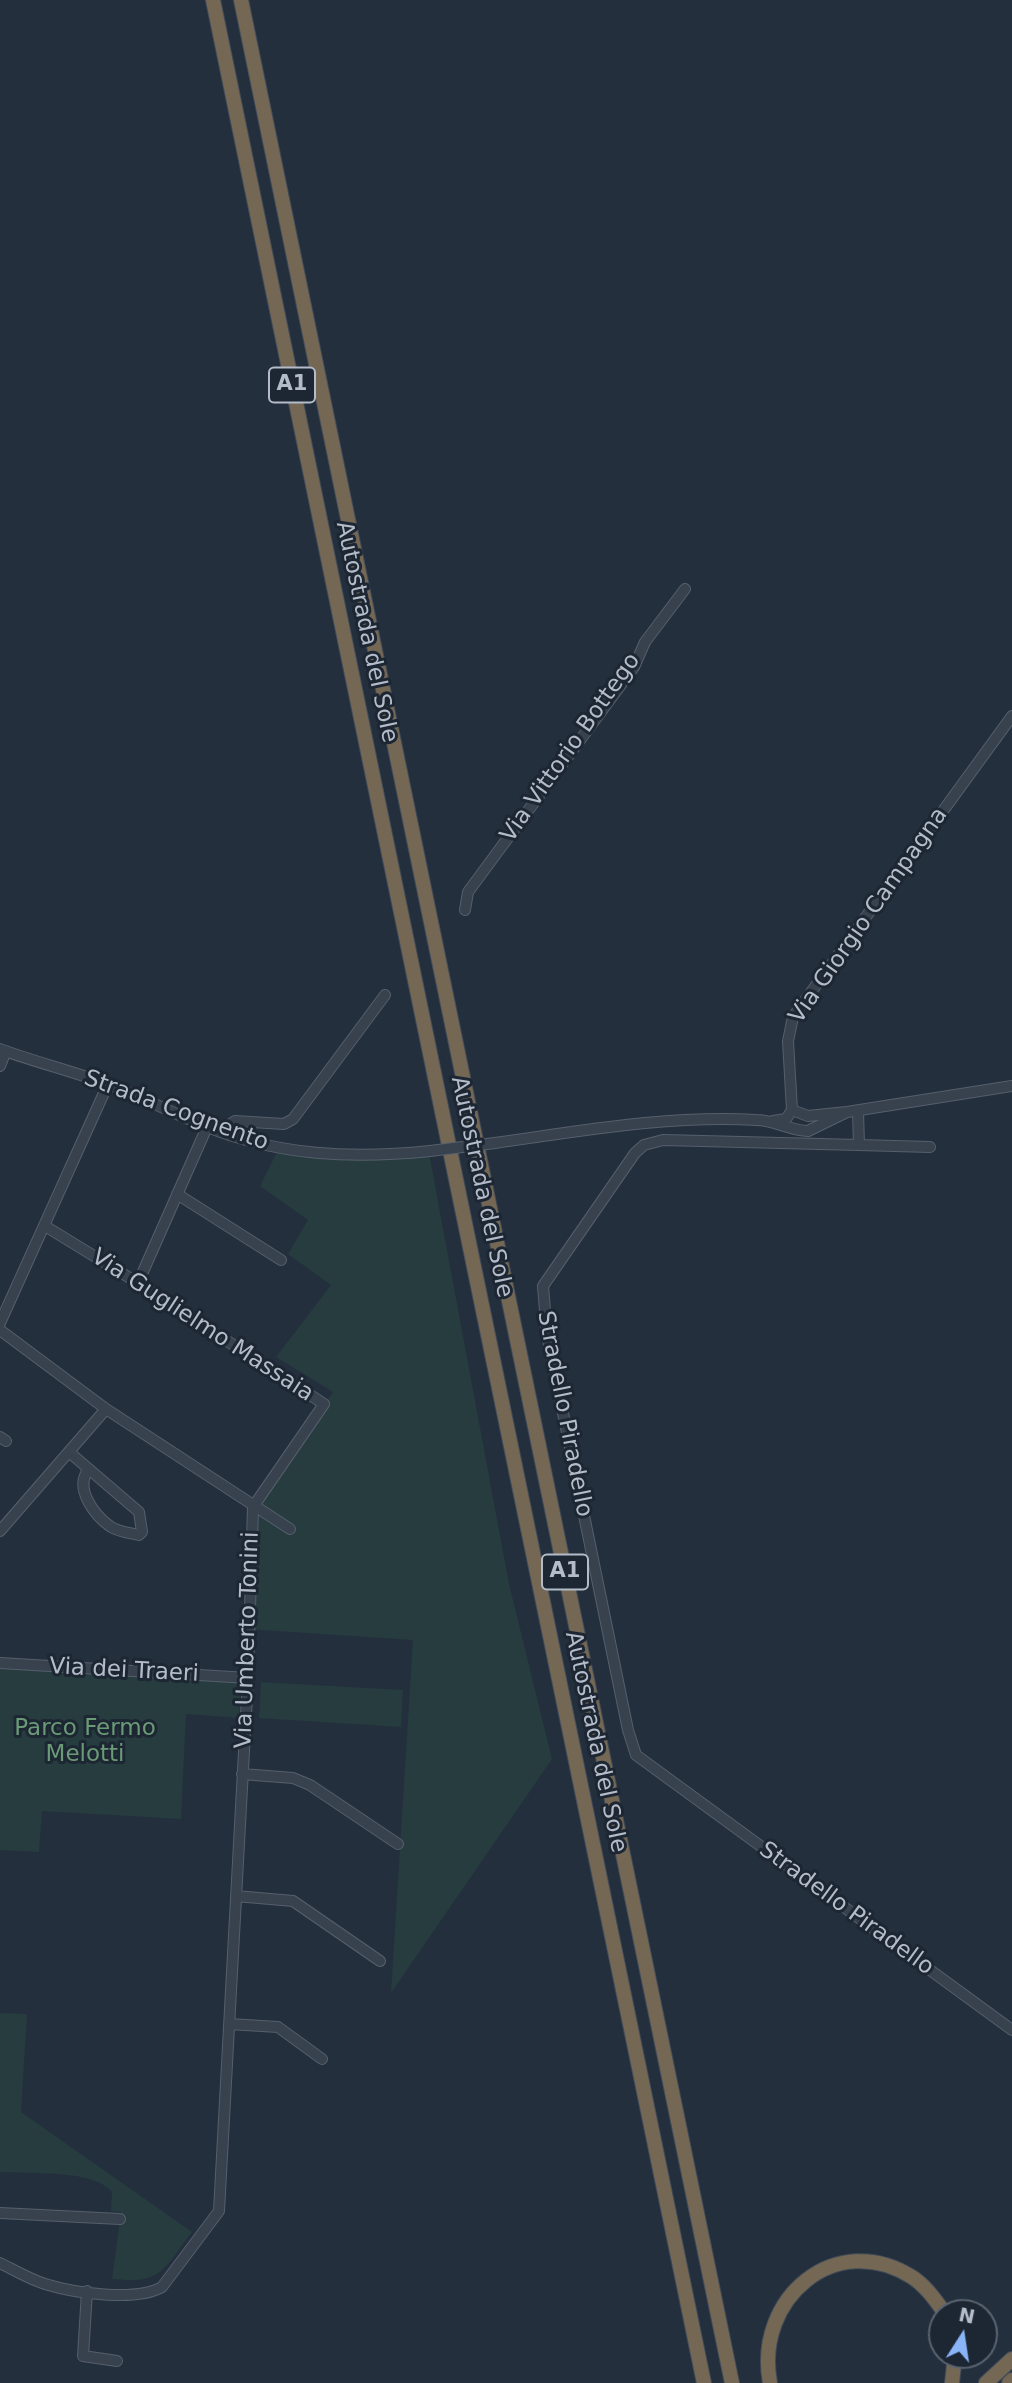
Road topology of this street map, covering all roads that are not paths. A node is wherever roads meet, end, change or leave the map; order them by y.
1 (213, 0) edge
2 (241, 0) edge
3 (685, 589) dead end
4 (1012, 716) edge
5 (465, 910) dead end
6 (385, 995) dead end
7 (3, 1050) edge
8 (0, 1066) edge
9 (108, 1084) junction
10 (1012, 1086) edge
11 (852, 1112) junction
12 (791, 1113) junction
13 (773, 1121) junction
14 (205, 1132) junction
15 (228, 1134) junction
16 (859, 1145) junction
17 (930, 1147) dead end
18 (177, 1194) junction
19 (45, 1226) junction
20 (281, 1260) dead end
21 (138, 1283) junction
22 (0, 1323) edge
23 (0, 1330) edge
24 (106, 1409) junction
25 (69, 1452) junction
26 (89, 1469) junction
27 (253, 1507) junction
28 (290, 1528) dead end
29 (0, 1531) edge
30 (0, 1663) edge
31 (248, 1678) junction
32 (242, 1774) junction
33 (398, 1844) dead end
34 (236, 1896) junction
35 (380, 1961) dead end
36 (229, 2024) junction
37 (1012, 2030) edge
38 (322, 2059) dead end
39 (0, 2213) edge
40 (120, 2219) dead end
41 (0, 2263) edge
42 (87, 2291) junction
43 (935, 2299) edge
44 (1012, 2359) edge
45 (117, 2361) dead end
46 (704, 2383) edge
47 (732, 2383) edge
48 (770, 2383) edge
49 (986, 2383) edge

1 - 46 highway, Autostrada del Sole / A1
2 - 47 highway, Autostrada del Sole / A1
3 - 5 street, Via Vittorio Bottego
4 - 12 street, Via Giorgio Campagna
6 - 15 street
7 - 8 street
7 - 9 street, Strada Cognento
9 - 14 street, Strada Cognento
9 - 19 street
10 - 11 street, Strada Cognento
11 - 12 street, Strada Cognento
11 - 13 street, Strada Cognento
11 - 16 street
12 - 13 street, Strada Cognento
13 - 15 street, Strada Cognento, bridge
14 - 15 street, Strada Cognento
14 - 18 street
16 - 17 street
16 - 37 street, Stradello Piradello
18 - 20 street
18 - 21 street
19 - 21 street, Via Guglielmo Massaia
19 - 22 street
21 - 27 street, Via Guglielmo Massaia
23 - 24 street
24 - 25 street
24 - 27 street
25 - 26 street
25 - 29 street
26 - 26 street
27 - 28 street
27 - 31 street, Via Umberto Tonini
30 - 31 street, Via dei Traeri
31 - 32 street, Via Umberto Tonini
32 - 33 street, Via Umberto Tonini
32 - 34 street, Via Umberto Tonini
34 - 35 street
34 - 36 street, Via Umberto Tonini
36 - 38 street
36 - 42 street, Via Umberto Tonini
39 - 40 street
41 - 42 street
42 - 45 street
43 - 48 highway
44 - 49 highway

